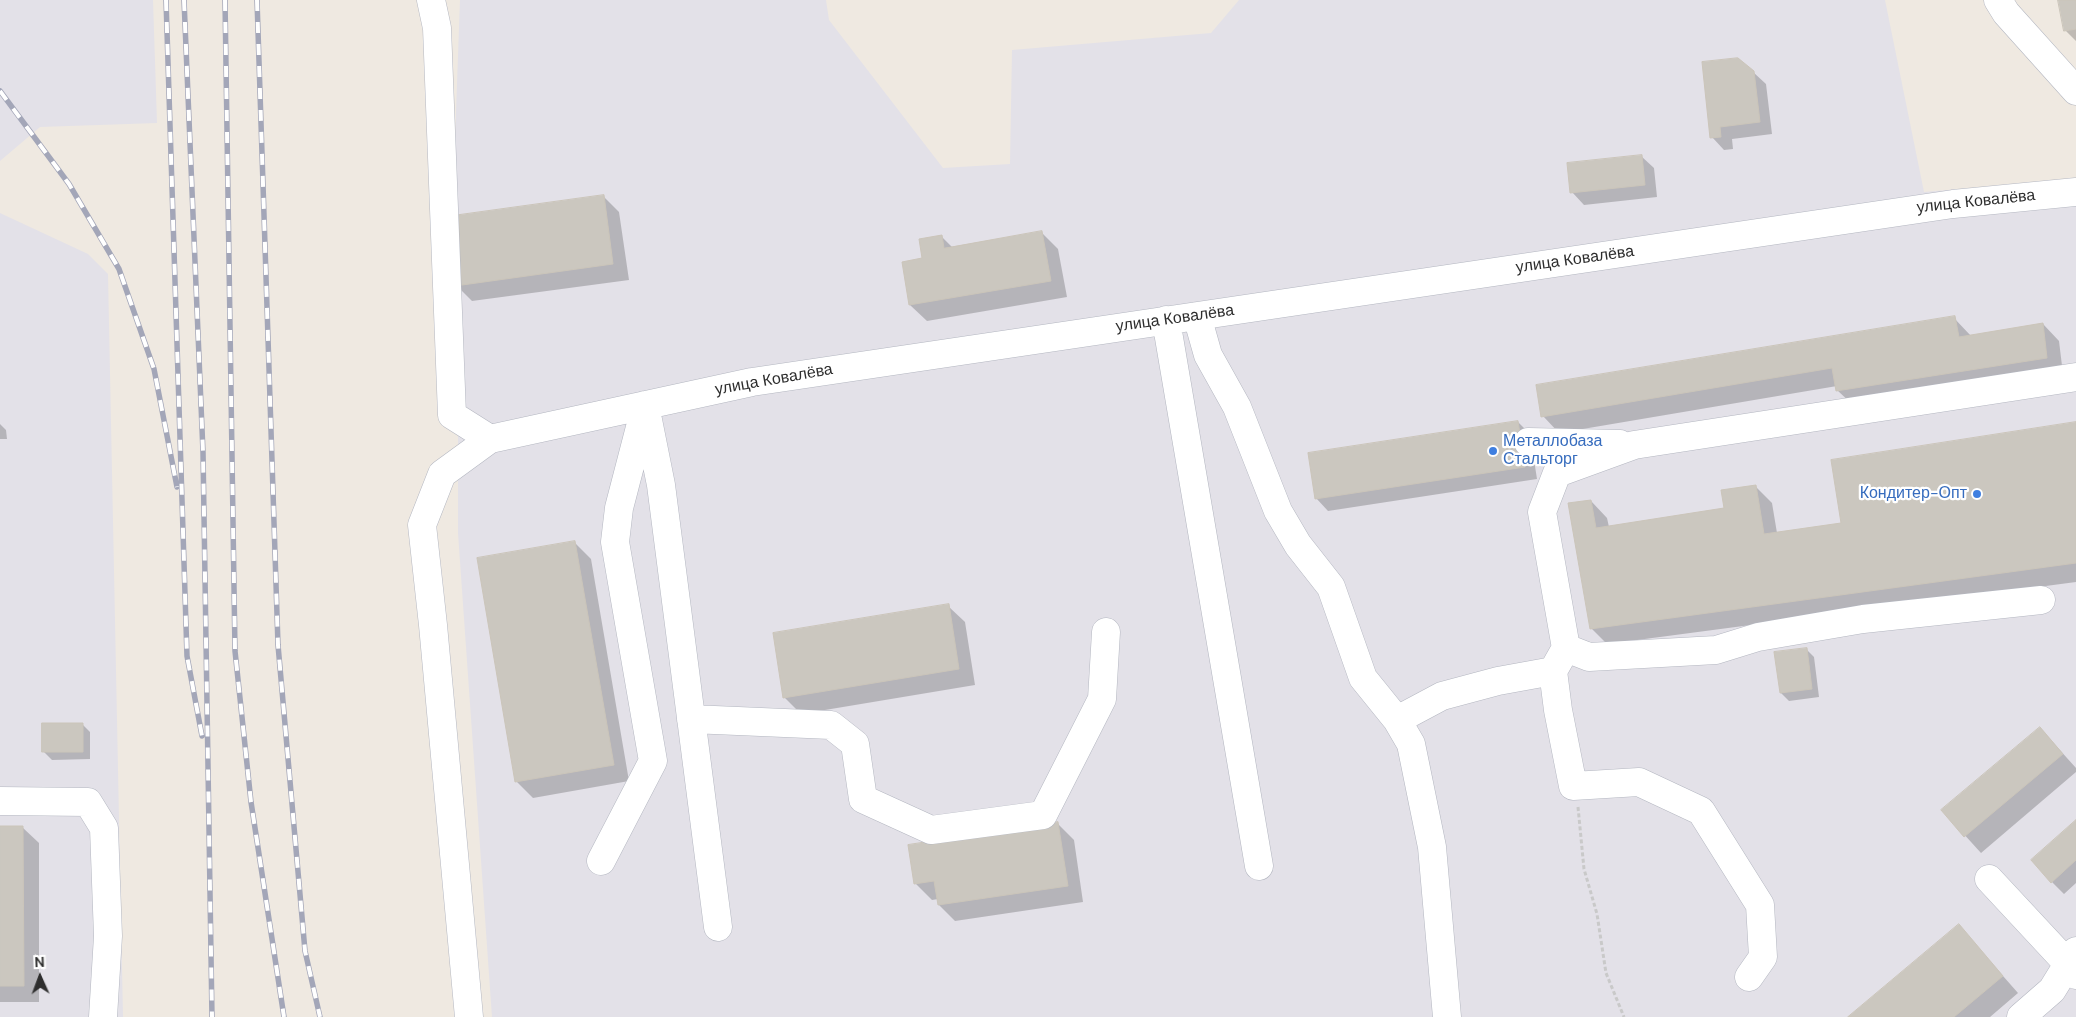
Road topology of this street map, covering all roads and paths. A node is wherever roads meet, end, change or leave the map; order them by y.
1 (431, 0) edge
2 (1998, 0) edge
3 (2076, 91) edge
4 (2076, 192) edge
5 (1197, 316) junction
6 (1166, 320) junction
7 (2076, 377) edge
8 (645, 405) junction
9 (490, 439) junction
10 (1528, 442) dead end
11 (1634, 445) junction
12 (2041, 600) dead end
13 (1106, 632) dead end
14 (1560, 660) junction
15 (691, 719) junction
16 (1397, 720) junction
17 (1573, 786) junction
18 (0, 801) edge
19 (601, 861) dead end
20 (1259, 866) dead end
21 (1989, 879) dead end
22 (718, 927) dead end
23 (2073, 963) edge
24 (1749, 977) dead end
25 (103, 1017) edge
26 (469, 1017) edge
27 (1447, 1017) edge
28 (1624, 1017) edge
29 (2021, 1017) edge

1 - 9 street
2 - 3 street
4 - 5 street, улица Ковалёва
5 - 6 street, улица Ковалёва
5 - 16 street
6 - 8 street, улица Ковалёва
6 - 20 street
7 - 11 street
8 - 9 street, улица Ковалёва
8 - 15 street
8 - 19 street
9 - 26 street, улица Ковалёва
10 - 11 street
11 - 14 street
12 - 14 street
13 - 15 street
14 - 16 street
14 - 17 street
15 - 22 street
16 - 27 street
17 - 24 street
17 - 28 path
18 - 25 street
21 - 23 street
23 - 29 street

